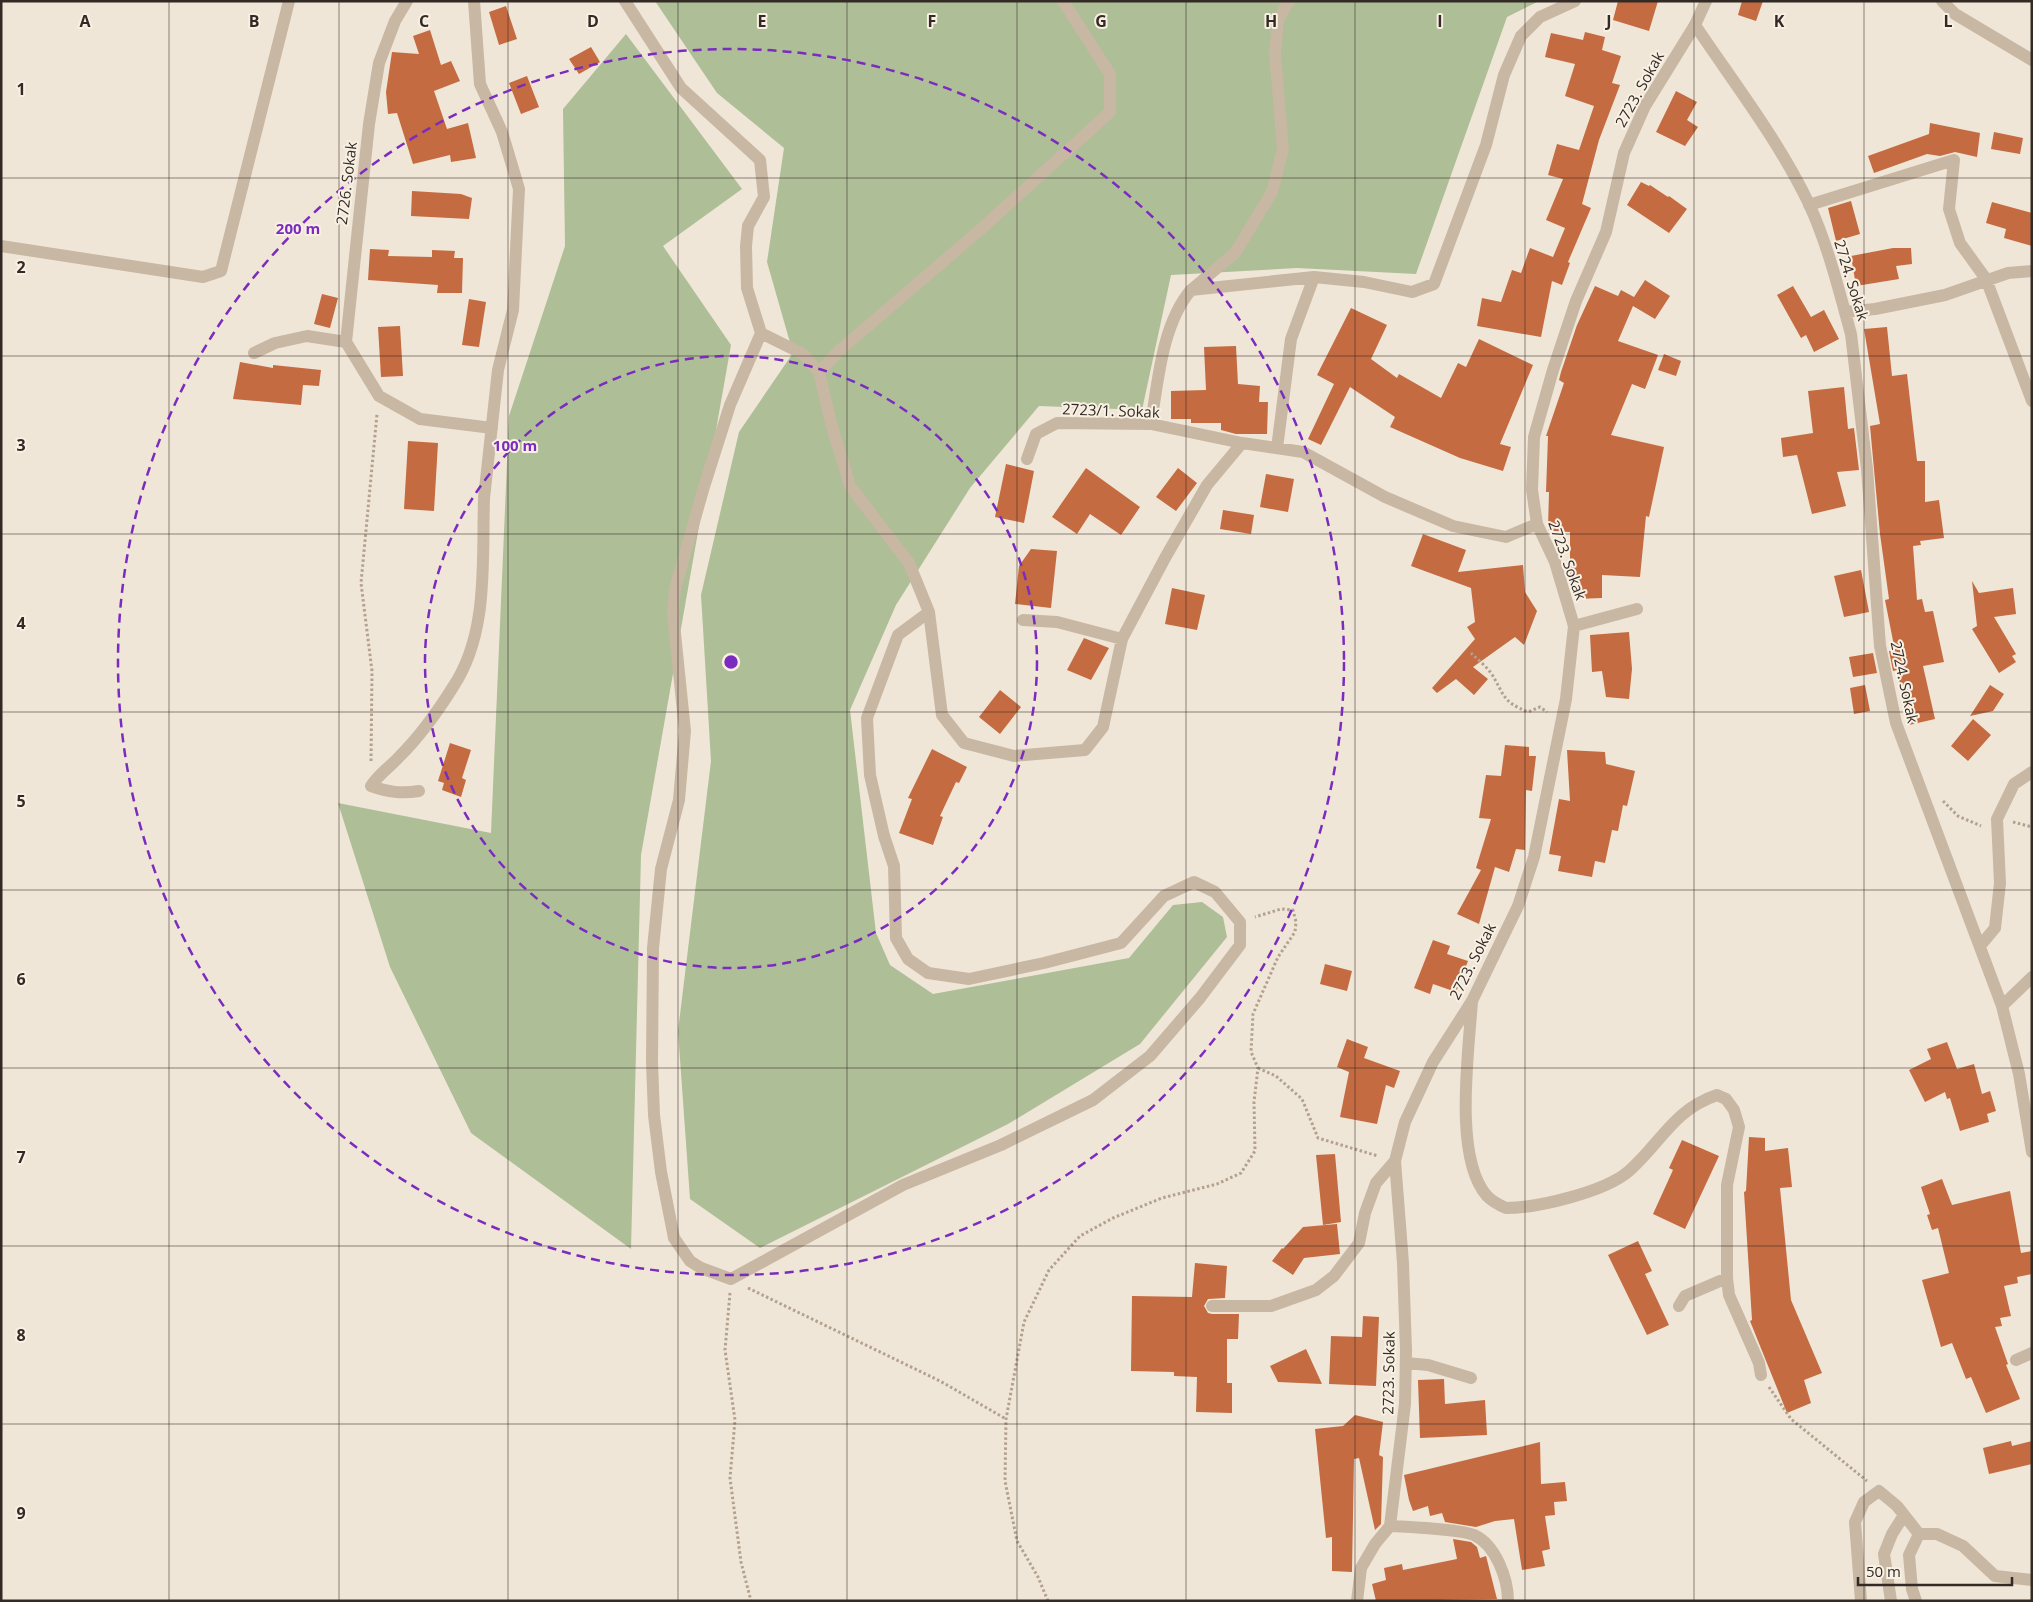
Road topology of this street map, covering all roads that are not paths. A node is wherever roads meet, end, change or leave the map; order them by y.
1 (289, 1) edge
2 (407, 1) edge
3 (474, 1) edge
4 (625, 1) edge
5 (1063, 1) edge
6 (1289, 1) edge
7 (1576, 1) edge
8 (1706, 1) edge
9 (1942, 1) edge
10 (1694, 25) junction
11 (2032, 60) edge
12 (1809, 205) junction
13 (1, 246) edge
14 (2032, 271) edge
15 (2008, 273) junction
16 (1314, 277) junction
17 (2032, 278) edge
18 (1986, 279) junction
19 (1191, 290) junction
20 (1845, 312) junction
21 (762, 333) junction
22 (346, 342) junction
23 (254, 353) dead end
24 (819, 372) junction
25 (2032, 402) edge
26 (1151, 424) junction
27 (492, 428) junction
28 (1242, 443) junction
29 (1277, 448) junction
30 (1027, 459) dead end
31 (1537, 524) junction
32 (1637, 609) dead end
33 (929, 612) junction
34 (1024, 620) dead end
35 (1574, 626) junction
36 (1122, 639) junction
37 (2032, 772) edge
38 (420, 791) dead end
39 (1980, 946) junction
40 (2032, 977) edge
41 (1472, 1001) junction
42 (2002, 1006) junction
43 (2032, 1152) edge
44 (1395, 1160) junction
45 (1727, 1278) junction
46 (1212, 1306) dead end
47 (1679, 1306) dead end
48 (2032, 1353) edge
49 (2016, 1360) dead end
50 (1406, 1363) junction
51 (1761, 1375) road end
52 (1471, 1378) dead end
53 (1904, 1515) junction
54 (1390, 1526) junction
55 (1919, 1534) junction
56 (2032, 1580) edge
57 (1358, 1601) edge
58 (1508, 1601) edge
59 (1861, 1601) edge
60 (1891, 1601) edge
61 (1916, 1601) edge

1 - 13 street
2 - 22 street, 2726. Sokak
3 - 27 street
4 - 21 street
5 - 24 street
6 - 19 street
7 - 16 street
8 - 10 street, 2723. Sokak
9 - 11 street
10 - 12 street, 2724. Sokak
10 - 31 street, 2723. Sokak
12 - 18 street
12 - 20 street, 2724. Sokak
14 - 15 street
15 - 17 street
15 - 18 street
16 - 19 street
16 - 29 street
18 - 20 street
18 - 25 street
19 - 26 street
20 - 39 street, 2724. Sokak
21 - 24 street
21 - 33 street
22 - 23 street
22 - 27 street
24 - 33 street
26 - 28 street, 2723/1. Sokak
26 - 30 street, 2723/1. Sokak
27 - 38 street
28 - 29 street, 2723/1. Sokak
28 - 36 street
29 - 31 street, 2723/1. Sokak
31 - 35 street, 2723. Sokak
32 - 35 street
33 - 36 street
34 - 36 street
35 - 41 street, 2723. Sokak
37 - 39 street
39 - 42 street, 2724. Sokak
40 - 42 street
41 - 44 street, 2723. Sokak
41 - 45 street
42 - 43 street, 2724. Sokak
44 - 46 street, 2723. Sokak
44 - 50 street, 2723. Sokak
45 - 47 street
45 - 51 street
48 - 49 street
50 - 52 street
50 - 54 street, 2723. Sokak
53 - 55 street
53 - 59 street
53 - 60 street
54 - 57 street
54 - 58 street
55 - 56 street
55 - 61 street

